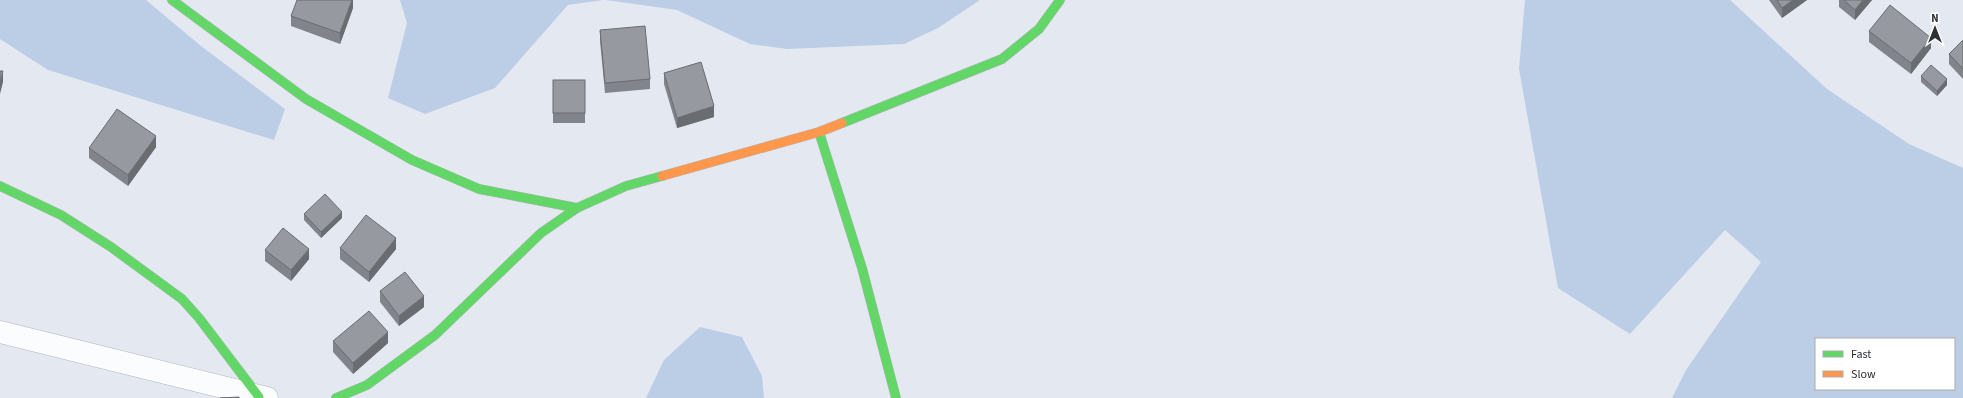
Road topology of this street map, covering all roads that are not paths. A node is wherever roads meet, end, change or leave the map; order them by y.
1 (172, 0) edge
2 (1060, 0) edge
3 (819, 132) junction
4 (0, 186) edge
5 (577, 208) junction
6 (0, 332) edge
7 (263, 398) edge
8 (336, 398) edge
9 (896, 398) edge

1 - 5 street
2 - 3 street
3 - 5 street
3 - 9 street
4 - 7 street
5 - 8 street
6 - 7 street

